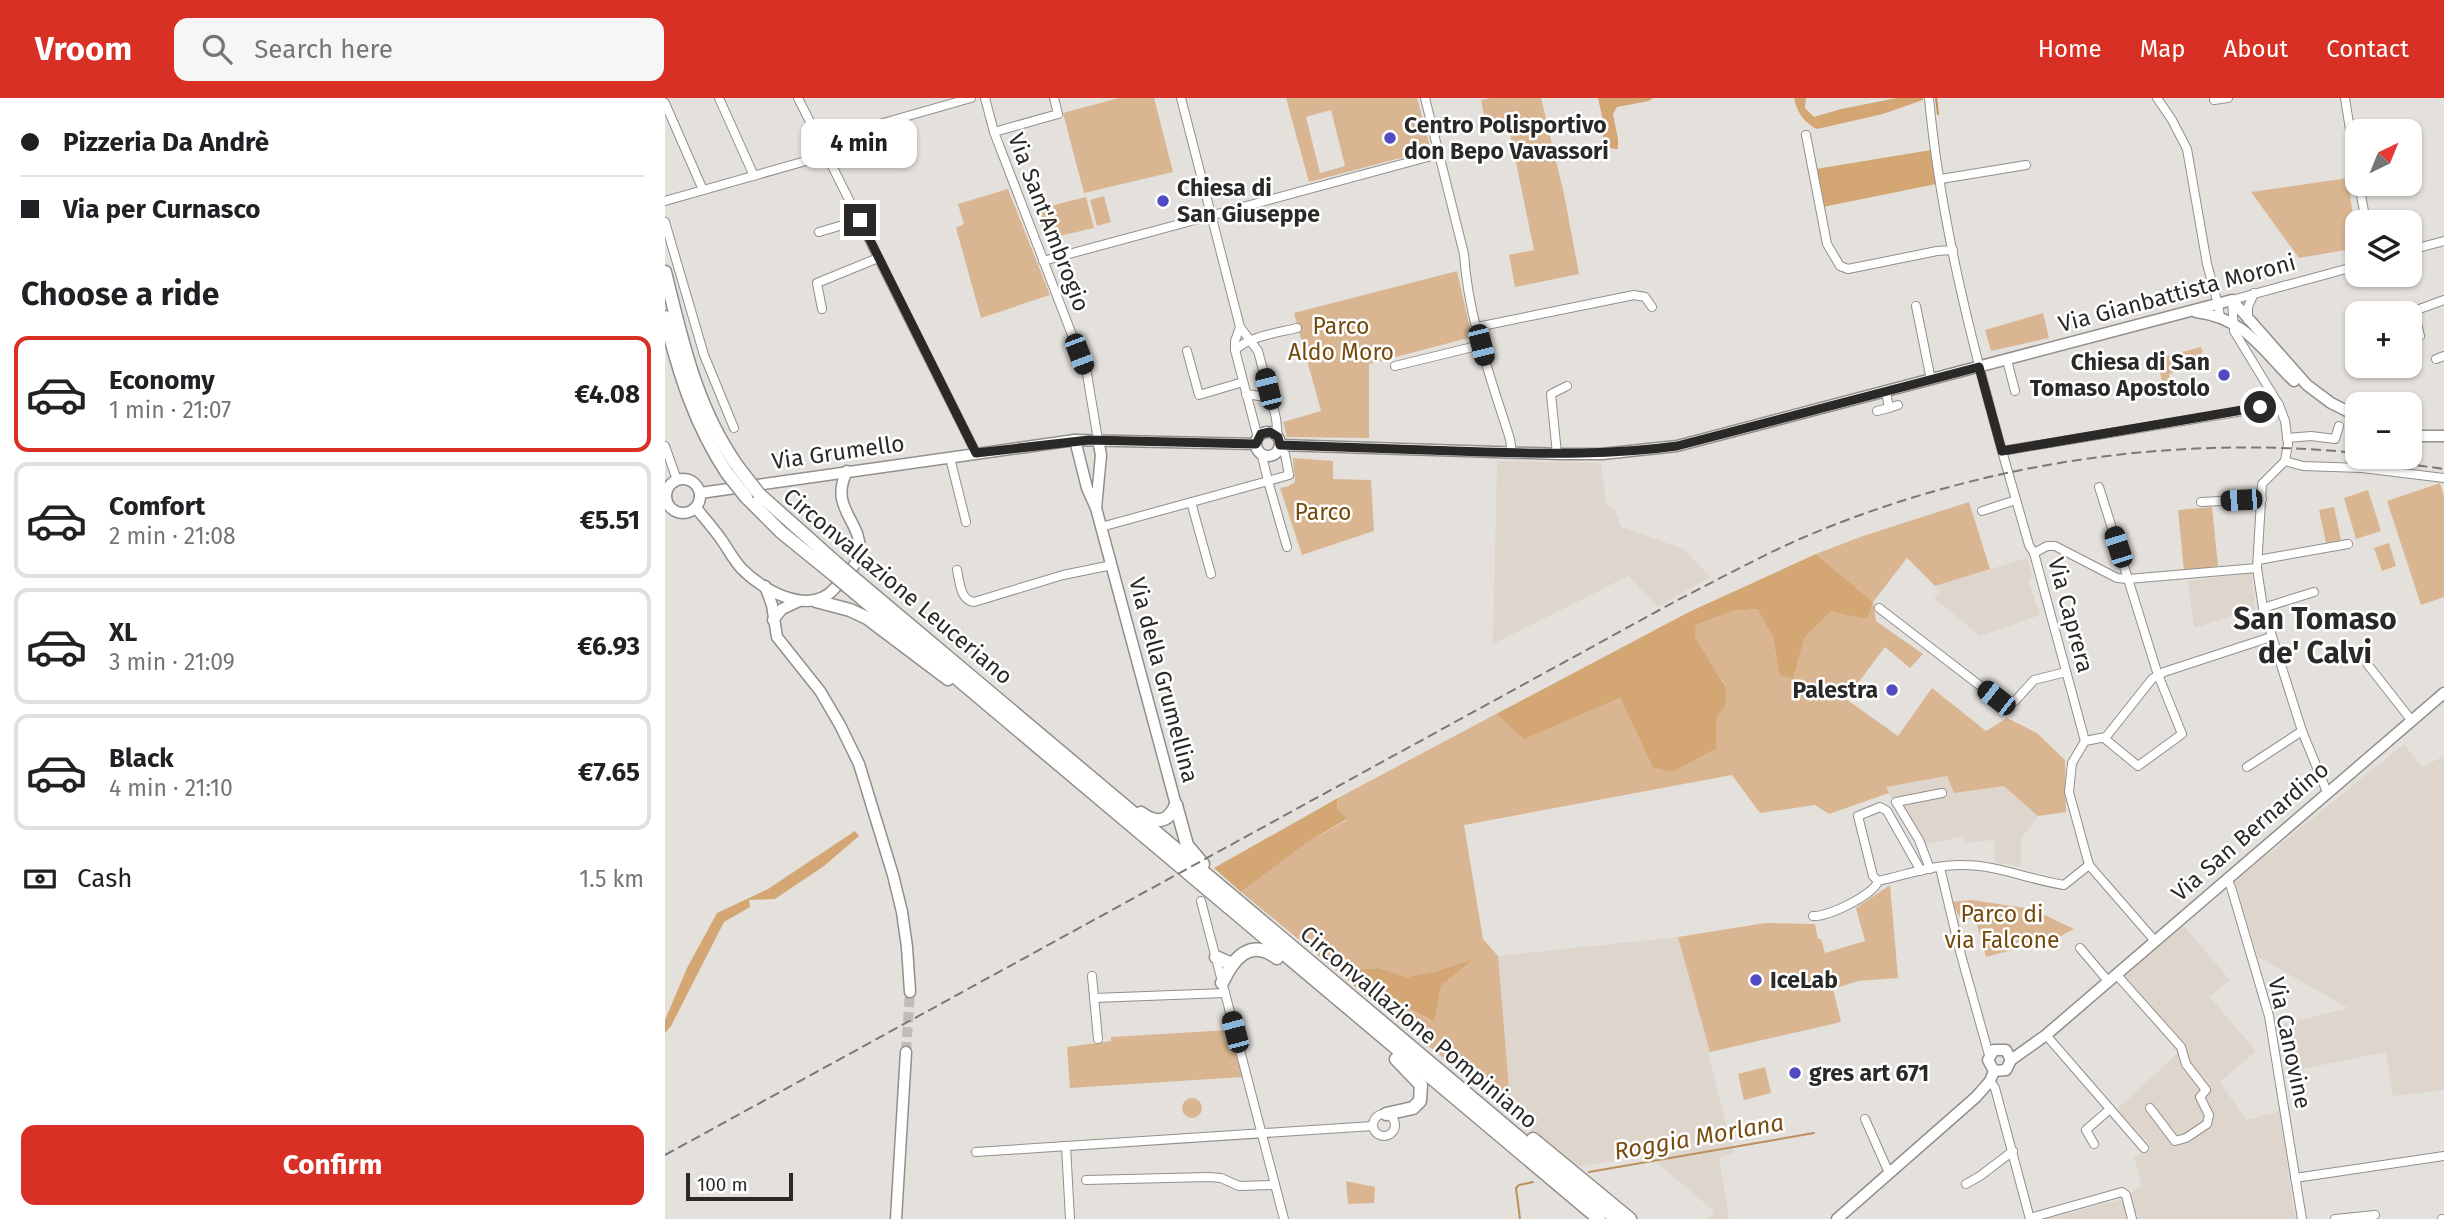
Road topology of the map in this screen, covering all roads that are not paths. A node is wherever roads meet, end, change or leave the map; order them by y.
1 (719, 98) edge
2 (798, 98) edge
3 (971, 98) edge
4 (985, 98) edge
5 (1055, 98) edge
6 (1181, 98) edge
7 (1425, 98) edge
8 (1929, 98) edge
9 (2157, 98) edge
10 (2228, 98) edge
11 (2345, 98) edge
12 (2214, 100) dead end
13 (665, 103) edge
14 (2348, 119) edge
15 (994, 132) junction
16 (1806, 135) dead end
17 (820, 141) junction
18 (1439, 154) junction
19 (827, 155) junction
20 (2026, 165) dead end
21 (754, 176) junction
22 (1941, 178) junction
23 (703, 190) junction
24 (665, 201) edge
25 (1210, 215) junction
26 (860, 220) junction
27 (665, 222) edge
28 (818, 232) dead end
29 (2444, 242) edge
30 (2422, 247) edge
31 (1953, 250) junction
32 (879, 258) junction
33 (1043, 261) junction
34 (2345, 269) edge
35 (665, 272) edge
36 (2254, 293) junction
37 (2232, 300) junction
38 (2444, 300) edge
39 (2218, 304) junction
40 (1916, 306) dead end
41 (1652, 307) dead end
42 (2422, 308) edge
43 (822, 309) dead end
44 (2190, 312) junction
45 (665, 317) edge
46 (2220, 317) junction
47 (2248, 318) junction
48 (2232, 322) junction
49 (1240, 327) junction
50 (1477, 327) junction
51 (1297, 328) dead end
52 (2251, 335) junction
53 (1252, 341) junction
54 (1481, 345) junction
55 (2245, 350) junction
56 (1187, 351) dead end
57 (1235, 351) junction
58 (2007, 360) junction
59 (1395, 366) dead end
60 (1979, 367) junction
61 (1931, 380) junction
62 (1243, 382) junction
63 (1567, 387) dead end
64 (1268, 389) junction
65 (2015, 391) dead end
66 (1886, 392) junction
67 (1246, 394) junction
68 (1898, 405) dead end
69 (2279, 405) junction
70 (1889, 408) junction
71 (2345, 410) edge
72 (1877, 411) dead end
73 (2345, 417) edge
74 (2339, 426) dead end
75 (734, 428) dead end
76 (2422, 430) edge
77 (2444, 430) edge
78 (2422, 436) edge
79 (2444, 436) edge
80 (2287, 438) junction
81 (1075, 440) junction
82 (1098, 440) junction
83 (1279, 443) junction
84 (1257, 444) junction
85 (665, 446) edge
86 (1557, 450) junction
87 (2002, 451) junction
88 (976, 453) junction
89 (1512, 453) junction
90 (950, 458) junction
91 (2285, 461) junction
92 (732, 470) junction
93 (847, 471) junction
94 (2444, 478) edge
95 (677, 480) junction
96 (1268, 481) junction
97 (2099, 487) dead end
98 (700, 493) junction
99 (665, 498) edge
100 (2262, 499) junction
101 (2016, 500) junction
102 (1191, 502) junction
103 (2201, 502) dead end
104 (696, 508) junction
105 (1096, 508) junction
106 (1982, 511) dead end
107 (966, 522) dead end
108 (1101, 527) junction
109 (2347, 544) dead end
110 (1287, 547) dead end
111 (2034, 553) junction
112 (2257, 564) junction
113 (1111, 565) junction
114 (957, 570) dead end
115 (838, 571) junction
116 (1211, 575) dead end
117 (2128, 579) junction
118 (851, 582) junction
119 (765, 586) junction
120 (2314, 592) dead end
121 (799, 601) junction
122 (816, 601) junction
123 (1879, 608) dead end
124 (2263, 608) junction
125 (773, 620) junction
126 (2271, 637) junction
127 (2368, 665) dead end
128 (2066, 672) junction
129 (2159, 677) junction
130 (967, 687) junction
131 (2444, 693) edge
132 (2412, 721) junction
133 (2302, 732) junction
134 (2104, 738) junction
135 (2085, 741) junction
136 (2247, 767) dead end
137 (1108, 791) junction
138 (2327, 792) junction
139 (1942, 793) dead end
140 (1176, 805) junction
141 (2089, 865) junction
142 (1940, 868) junction
143 (1191, 870) junction
144 (1926, 870) junction
145 (2227, 879) junction
146 (1878, 881) junction
147 (1201, 901) dead end
148 (1813, 916) dead end
149 (1280, 938) junction
150 (2155, 941) junction
151 (2080, 948) dead end
152 (1216, 957) junction
153 (1232, 964) junction
154 (1092, 976) dead end
155 (2112, 977) junction
156 (1224, 988) junction
157 (910, 992) tunnel mouth
158 (1094, 998) junction
159 (1359, 1018) junction
160 (2046, 1035) junction
161 (1097, 1039) dead end
162 (906, 1052) tunnel mouth
163 (1989, 1055) junction
164 (2011, 1060) junction
165 (1992, 1076) junction
166 (1453, 1096) junction
167 (1481, 1106) junction
168 (2150, 1108) dead end
169 (2110, 1109) junction
170 (1386, 1114) junction
171 (1865, 1119) dead end
172 (1373, 1126) junction
173 (1262, 1134) junction
174 (2094, 1144) dead end
175 (1066, 1146) junction
176 (2144, 1148) dead end
177 (2013, 1150) junction
178 (977, 1152) dead end
179 (2444, 1156) edge
180 (1889, 1173) junction
181 (2295, 1178) junction
182 (1086, 1180) dead end
183 (1966, 1184) dead end
184 (1276, 1185) junction
185 (2375, 1215) dead end
186 (2030, 1218) edge
187 (897, 1219) edge
188 (1070, 1219) edge
189 (1284, 1219) edge
190 (1586, 1219) edge
191 (1599, 1219) edge
192 (1616, 1219) edge
193 (1630, 1219) edge
194 (1838, 1219) edge
195 (2017, 1219) edge
196 (2132, 1219) edge
197 (2302, 1219) edge
198 (2335, 1219) edge

1 - 21 street
2 - 17 street
3 - 17 street
4 - 15 street, Via Sant'Ambrogio
5 - 15 street
6 - 25 street
7 - 18 street
8 - 22 street, Via Caprera
9 - 39 street
10 - 12 street
11 - 14 street
13 - 23 street
15 - 33 street, Via Sant'Ambrogio
16 - 31 street
17 - 19 street
18 - 25 street
18 - 50 street
19 - 21 street
19 - 26 street
20 - 22 street
21 - 23 street
22 - 31 street, Via Caprera
23 - 24 street
25 - 33 street
25 - 49 street
26 - 28 street
26 - 32 street
27 - 75 street
29 - 30 street
31 - 60 street, Via Caprera
32 - 43 street
32 - 88 street
33 - 82 street, Via Sant'Ambrogio
34 - 36 street, Via Gianbattista Moroni
35 - 92 highway, Circonvallazione Leuceriano
36 - 37 street, Via Gianbattista Moroni
36 - 47 street
37 - 39 main road, Via Gianbattista Moroni
37 - 47 main road
37 - 48 street
38 - 42 street
39 - 44 main road, Via Gianbattista Moroni
39 - 46 street
40 - 61 street
41 - 50 street
44 - 46 main road
44 - 58 main road, Via Gianbattista Moroni
45 - 92 highway, Circonvallazione Leuceriano
46 - 48 main road
47 - 52 street
47 - 71 main road
48 - 52 main road
48 - 55 street
49 - 53 street
49 - 57 street
50 - 54 street
51 - 53 street
52 - 55 street
52 - 73 main road
53 - 57 street
53 - 64 street
54 - 59 street
54 - 89 street
55 - 69 street
56 - 62 street
57 - 62 street
58 - 60 main road, Via Gianbattista Moroni
58 - 65 street
60 - 61 main road, Via Gianbattista Moroni
60 - 87 street, Via Caprera
61 - 66 main road, Via Gianbattista Moroni
62 - 67 street
63 - 86 street
64 - 67 street
64 - 83 street
66 - 70 street
66 - 86 main road, Via Gianbattista Moroni
67 - 84 street
68 - 70 street
69 - 80 street
69 - 87 street
70 - 72 street
74 - 80 street
76 - 77 main road
78 - 79 main road
80 - 91 street
81 - 82 main road, Via Grumello
81 - 88 main road, Via Grumello
81 - 105 main road, Via della Grumellina
82 - 84 main road, Via Gianbattista Moroni
82 - 105 main road, Via della Grumellina
83 - 84 main road, Via Gianbattista Moroni
83 - 84 main road, Via Gianbattista Moroni
83 - 89 main road, Via Gianbattista Moroni
83 - 96 street
84 - 96 street
85 - 95 street
86 - 89 main road, Via Gianbattista Moroni
87 - 101 street, Via Caprera
88 - 90 main road, Via Grumello
90 - 93 main road, Via Grumello
90 - 107 street
91 - 94 street
91 - 100 street
92 - 115 highway, Circonvallazione Leuceriano, bridge
92 - 115 highway, Circonvallazione Leuceriano, bridge
93 - 98 main road, Via Grumello
93 - 122 main road
95 - 98 main road
95 - 99 main road
96 - 102 street
96 - 110 street
97 - 117 street
98 - 104 main road
99 - 104 main road
100 - 103 street
100 - 112 street
101 - 106 street
101 - 111 street, Via Caprera
102 - 108 street
102 - 116 street
104 - 119 main road
105 - 108 main road, Via della Grumellina
108 - 113 main road, Via della Grumellina
109 - 112 street
111 - 117 street
111 - 128 street, Via Caprera
112 - 117 street
112 - 124 street
113 - 114 street, Via della Grumellina
113 - 140 main road, Via della Grumellina
115 - 118 highway, Circonvallazione Leuceriano, bridge
117 - 129 street
118 - 130 highway, Circonvallazione Leuceriano
118 - 137 highway, Circonvallazione Leuceriano
119 - 121 main road
119 - 125 main road
120 - 124 street
121 - 122 main road
121 - 125 main road
122 - 130 highway
123 - 128 street
124 - 126 street
125 - 157 main road
126 - 129 street
126 - 133 street
127 - 132 street
128 - 135 street, Via Caprera
129 - 134 street
129 - 134 street
130 - 143 highway, Circonvallazione Leuceriano
131 - 132 main road, Via San Bernardino
132 - 138 main road, Via San Bernardino
133 - 136 street
133 - 138 street
134 - 135 street
135 - 141 street
137 - 140 highway
137 - 143 highway, Circonvallazione Leuceriano
138 - 145 main road, Via San Bernardino
139 - 144 street
140 - 149 highway
141 - 142 street
141 - 150 street
142 - 144 street
142 - 163 street
143 - 149 highway, Circonvallazione Pompiniano
143 - 159 highway, Circonvallazione Pompiniano
144 - 146 street
144 - 146 street
145 - 150 main road, Via San Bernardino
145 - 181 street, Via Canovine
146 - 148 street
147 - 152 street
149 - 167 highway, Circonvallazione Pompiniano
150 - 155 main road, Via San Bernardino
151 - 155 street
152 - 153 highway
152 - 156 street
153 - 156 highway
153 - 159 highway
154 - 158 street
155 - 160 main road, Via San Bernardino
155 - 168 street
156 - 158 street
156 - 173 street
158 - 161 street
159 - 166 highway, Circonvallazione Pompiniano
159 - 170 highway
160 - 164 main road, Via San Bernardino
160 - 169 street
162 - 187 main road
163 - 164 main road
163 - 165 main road
164 - 165 main road, Via San Bernardino
165 - 177 street
165 - 180 main road, Via San Bernardino
166 - 190 highway
166 - 191 highway, Circonvallazione Pompiniano
167 - 192 highway, Circonvallazione Pompiniano
167 - 193 highway
169 - 174 street
169 - 176 street
170 - 172 street
170 - 172 street
171 - 180 street
172 - 173 street
173 - 175 street
173 - 184 street
175 - 178 street
175 - 188 street
177 - 183 street
177 - 186 street
179 - 181 street
180 - 194 main road, Via San Bernardino
181 - 197 street, Via Canovine
182 - 184 street
184 - 189 street
185 - 198 street
186 - 195 street
186 - 196 street

